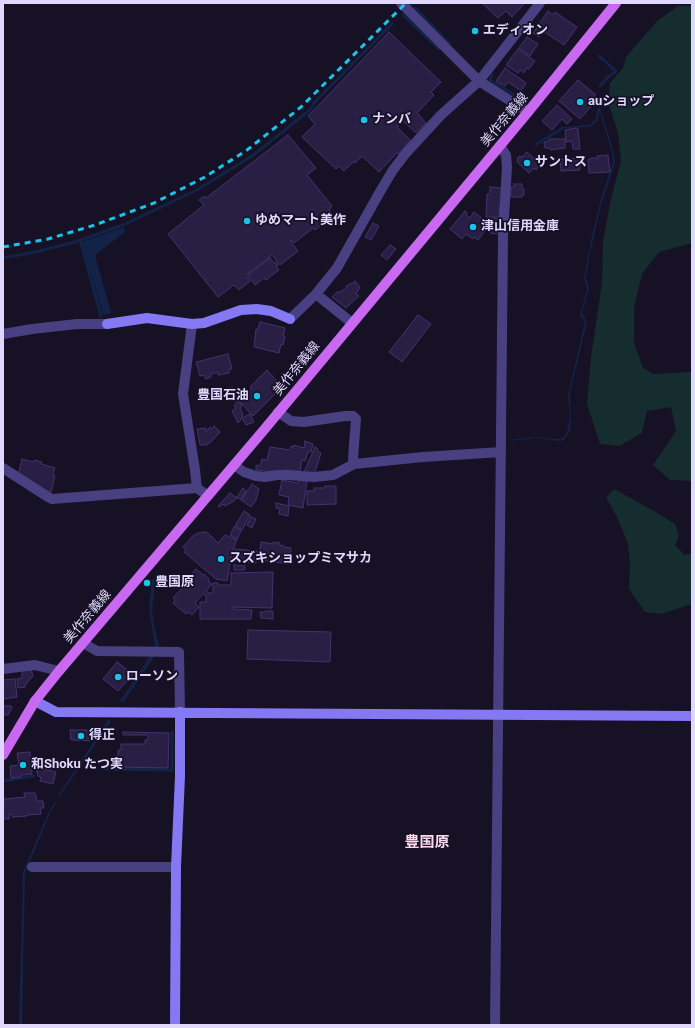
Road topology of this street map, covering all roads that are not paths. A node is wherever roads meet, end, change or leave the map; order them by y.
1 (401, 3) edge
2 (540, 3) edge
3 (616, 3) edge
4 (479, 81) junction
5 (528, 112) junction
6 (500, 146) junction
7 (316, 294) junction
8 (352, 323) junction
9 (192, 324) junction
10 (3, 334) edge
11 (278, 412) junction
12 (501, 452) junction
13 (354, 464) junction
14 (234, 465) junction
15 (3, 468) edge
16 (197, 488) junction
17 (208, 496) junction
18 (83, 643) junction
19 (3, 668) edge
20 (59, 671) junction
21 (35, 701) junction
22 (180, 712) junction
23 (498, 714) junction
24 (692, 716) edge
25 (3, 755) edge
26 (32, 867) dead end
27 (176, 867) junction
28 (175, 1025) edge
29 (495, 1025) edge

1 - 4 street
2 - 4 street
3 - 5 main road, 美作奈義線
4 - 5 street
4 - 7 street
5 - 6 main road, 美作奈義線
6 - 8 main road, 美作奈義線
6 - 12 street
7 - 8 street
7 - 9 street
8 - 11 main road, 美作奈義線
9 - 10 street
9 - 16 street
11 - 13 street
11 - 14 main road, 美作奈義線
12 - 13 street
12 - 23 street
13 - 14 street
14 - 17 main road, 美作奈義線
15 - 16 street
16 - 17 street
17 - 18 main road, 美作奈義線
18 - 20 main road, 美作奈義線
18 - 22 street
19 - 20 street
20 - 21 main road, 美作奈義線
21 - 22 street
21 - 25 main road, 美作奈義線
22 - 23 street
22 - 27 street
23 - 24 street
23 - 29 street
26 - 27 street
27 - 28 street

